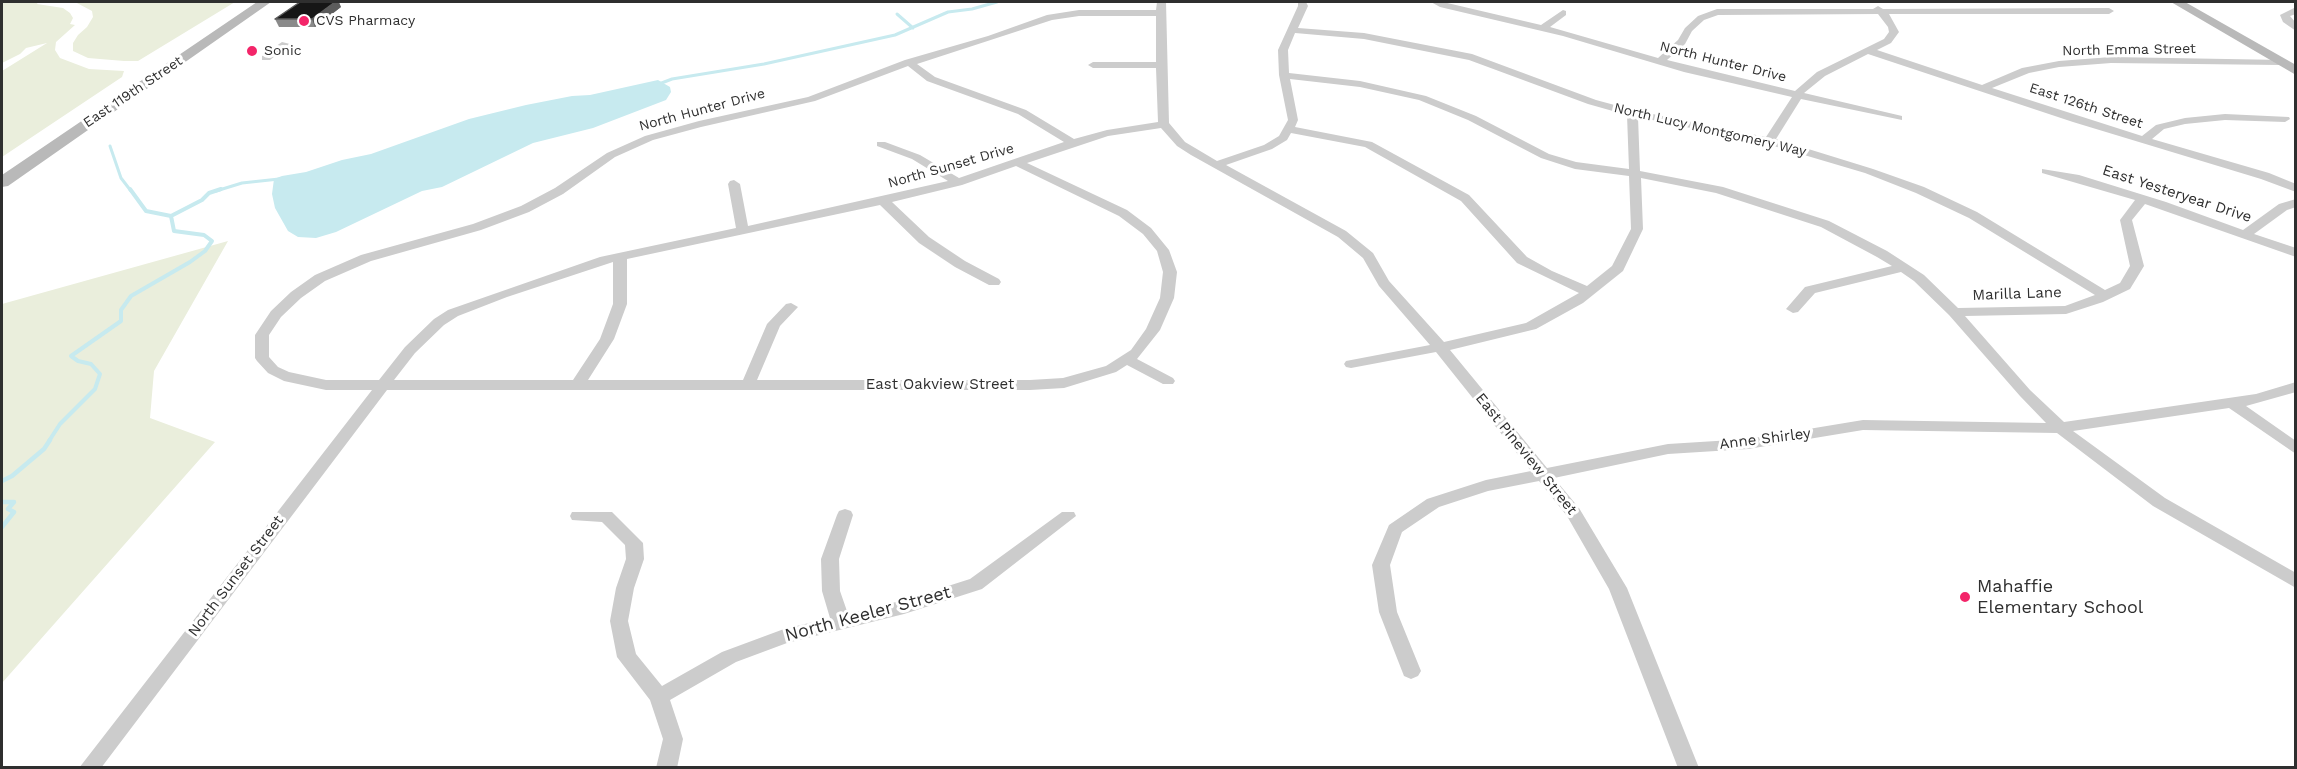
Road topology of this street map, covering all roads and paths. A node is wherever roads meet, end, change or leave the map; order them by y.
1 (245, 2) edge
2 (264, 2) edge
3 (1302, 2) edge
4 (1437, 2) edge
5 (1869, 2) edge
6 (2177, 2) edge
7 (1161, 7) edge
8 (2295, 10) edge
9 (1881, 11) junction
10 (2109, 11) dead end
11 (1563, 13) dead end
12 (1543, 28) junction
13 (2295, 28) edge
14 (1291, 30) junction
15 (285, 44) dead end
16 (1867, 50) junction
17 (266, 58) dead end
18 (1659, 61) junction
19 (909, 62) junction
20 (2280, 62) junction
21 (1093, 64) dead end
22 (1161, 65) junction
23 (2295, 71) edge
24 (1284, 75) junction
25 (1983, 88) junction
26 (1798, 96) junction
27 (1632, 113) junction
28 (1898, 118) dead end
29 (2285, 119) dead end
30 (1164, 124) junction
31 (1288, 129) junction
32 (2143, 140) junction
33 (1769, 141) junction
34 (1073, 143) junction
35 (881, 144) dead end
36 (1018, 163) junction
37 (2, 165) edge
38 (1216, 165) junction
39 (2046, 171) dead end
40 (1635, 174) junction
41 (2, 182) edge
42 (958, 182) junction
43 (734, 184) dead end
44 (2295, 189) edge
45 (2142, 199) junction
46 (883, 201) junction
47 (2295, 203) edge
48 (743, 231) junction
49 (2246, 234) junction
50 (2295, 253) edge
51 (620, 257) junction
52 (1904, 268) junction
53 (994, 282) dead end
54 (1588, 292) junction
55 (2105, 296) junction
56 (791, 307) dead end
57 (1792, 309) dead end
58 (1954, 312) junction
59 (1440, 347) junction
60 (1126, 359) junction
61 (1351, 364) dead end
62 (1168, 381) dead end
63 (383, 385) junction
64 (748, 385) junction
65 (577, 386) junction
66 (2295, 387) edge
67 (2232, 403) junction
68 (2060, 428) junction
69 (2295, 449) edge
70 (1544, 475) junction
71 (845, 515) dead end
72 (578, 516) dead end
73 (1068, 516) dead end
74 (2295, 582) edge
75 (841, 622) junction
76 (1411, 671) dead end
77 (659, 697) junction
78 (89, 768) edge
79 (666, 768) edge
80 (1689, 768) edge

1 - 37 main road, East 119th Street
2 - 41 main road, East 119th Street
3 - 14 street
4 - 12 street, North Hunter Drive
5 - 9 street
6 - 20 main road
7 - 19 street, North Hunter Drive
7 - 22 street
8 - 13 street
9 - 10 street
9 - 16 street
9 - 18 street
11 - 12 street
12 - 18 street, North Hunter Drive
14 - 24 street
14 - 27 street, North Lucy Montgomery Way
15 - 17 street
16 - 25 street, East 126th Street
16 - 26 street
18 - 26 street, North Hunter Drive
19 - 34 street
19 - 63 street, North Hunter Drive
20 - 23 main road
20 - 25 street, North Emma Street
21 - 22 street
22 - 30 street
24 - 31 street
24 - 40 street
25 - 32 street, East 126th Street
26 - 28 street, North Hunter Drive
26 - 33 street
27 - 33 street, North Lucy Montgomery Way
27 - 40 street
29 - 32 street
30 - 34 street, North Sunset Drive
30 - 38 street, East Pineview Street
31 - 38 street
31 - 54 street
32 - 44 street, East 126th Street
33 - 55 street, North Lucy Montgomery Way
34 - 36 street, North Sunset Drive
35 - 42 street
36 - 42 street, North Sunset Drive
36 - 60 street, East Oakview Street
38 - 59 street, East Pineview Street
39 - 45 street, East Yesteryear Drive
40 - 52 street
40 - 54 street
42 - 46 street, North Sunset Drive
43 - 48 street
45 - 49 street, East Yesteryear Drive
45 - 55 street, Marilla Lane
46 - 48 street, North Sunset Drive
46 - 53 street
47 - 49 street
48 - 51 street, North Sunset Drive
49 - 50 street, East Yesteryear Drive
51 - 63 street, North Sunset Drive
51 - 65 street
52 - 57 street
52 - 58 street
54 - 59 street
55 - 58 street, Marilla Lane
56 - 64 street
58 - 68 street
59 - 61 street
59 - 70 street, East Pineview Street
60 - 62 street
60 - 64 street, East Oakview Street
63 - 65 street, East Oakview Street
63 - 78 street, North Sunset Street
64 - 65 street, East Oakview Street
66 - 67 street, Anne Shirley
67 - 68 street, Anne Shirley
67 - 69 street
68 - 70 street, Anne Shirley
68 - 74 street
70 - 76 street, Anne Shirley
70 - 80 street, East Pineview Street
71 - 75 street
72 - 77 street
73 - 75 street, North Keeler Street
75 - 77 street, North Keeler Street
77 - 79 street

